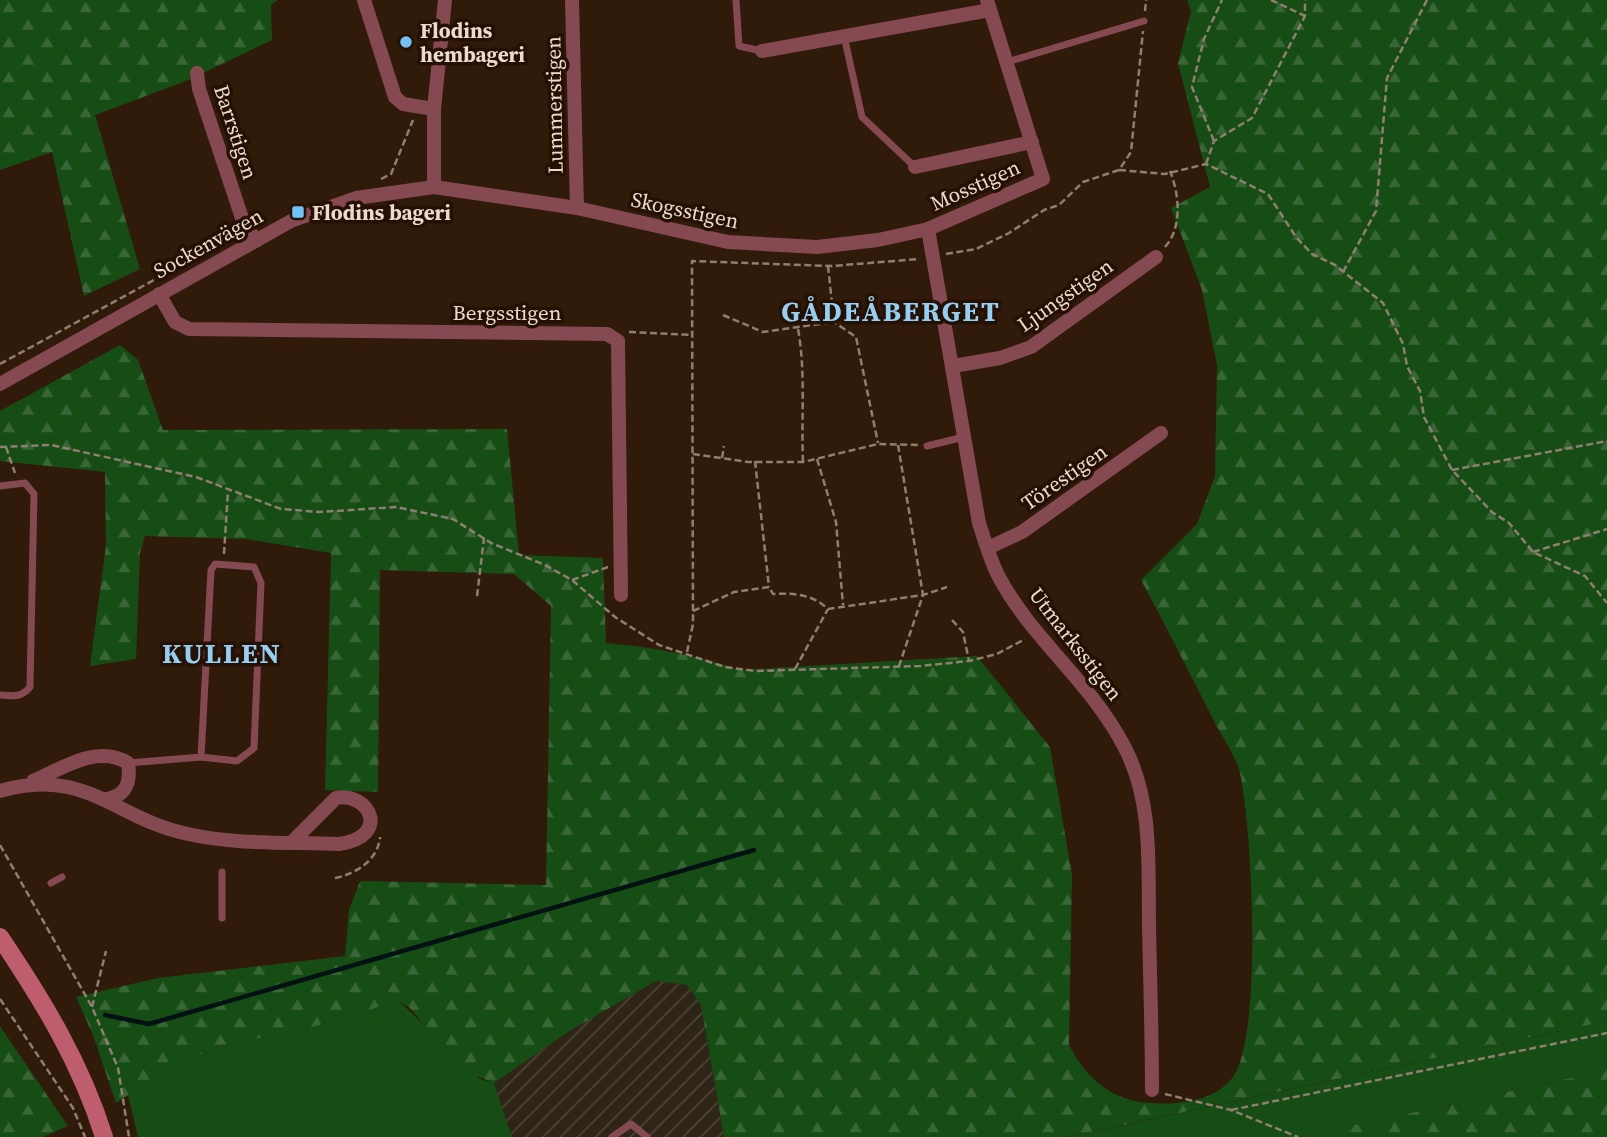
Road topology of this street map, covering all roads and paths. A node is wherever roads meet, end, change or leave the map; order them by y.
1 (364, 0) edge
2 (445, 0) edge
3 (572, 0) edge
4 (736, 0) edge
5 (1146, 0) edge
6 (1222, 0) edge
7 (1271, 0) edge
8 (1306, 0) edge
9 (1427, 0) edge
10 (989, 5) edge
11 (1305, 16) junction
12 (1144, 21) junction
13 (844, 36) junction
14 (762, 51) joint
15 (1007, 62) junction
16 (197, 73) dead end
17 (418, 107) junction
18 (434, 108) junction
19 (1214, 141) junction
20 (1032, 142) junction
21 (1206, 164) junction
22 (915, 167) joint
23 (1119, 170) junction
24 (1170, 170) junction
25 (380, 180) dead end
26 (435, 187) junction
27 (577, 208) junction
28 (928, 229) junction
29 (256, 241) junction
30 (933, 256) junction
31 (1156, 257) joint
32 (828, 266) junction
33 (178, 267) dead end
34 (1343, 272) junction
35 (159, 294) junction
36 (723, 316) dead end
37 (834, 322) junction
38 (798, 329) junction
39 (607, 334) junction
40 (692, 335) junction
41 (0, 364) edge
42 (953, 366) junction
43 (0, 384) edge
44 (1161, 433) dead end
45 (964, 437) junction
46 (1607, 441) edge
47 (878, 444) junction
48 (898, 444) junction
49 (724, 446) dead end
50 (927, 446) joint
51 (0, 447) edge
52 (5, 447) junction
53 (693, 454) junction
54 (722, 458) junction
55 (817, 459) junction
56 (755, 461) junction
57 (803, 462) junction
58 (1452, 470) junction
59 (18, 483) junction
60 (0, 486) edge
61 (228, 491) junction
62 (1607, 529) edge
63 (484, 538) junction
64 (988, 548) junction
65 (1533, 552) junction
66 (621, 563) junction
67 (223, 564) junction
68 (572, 580) junction
69 (769, 587) junction
70 (947, 587) dead end
71 (621, 595) dead end
72 (923, 595) junction
73 (477, 596) dead end
74 (1607, 603) edge
75 (843, 605) junction
76 (828, 609) junction
77 (693, 611) junction
78 (952, 620) dead end
79 (1039, 631) junction
80 (686, 654) junction
81 (969, 661) junction
82 (899, 667) junction
83 (795, 669) junction
84 (0, 695) edge
85 (201, 757) junction
86 (128, 763) junction
87 (24, 784) junction
88 (0, 791) edge
89 (107, 799) junction
90 (381, 832) dead end
91 (292, 842) junction
92 (0, 845) edge
93 (222, 872) dead end
94 (62, 877) dead end
95 (335, 878) dead end
96 (51, 883) dead end
97 (222, 918) dead end
98 (0, 937) edge
99 (106, 951) dead end
100 (0, 999) edge
101 (92, 1007) junction
102 (1607, 1033) edge
103 (1152, 1090) joint
104 (1231, 1110) junction
105 (85, 1137) edge
106 (104, 1137) edge
107 (129, 1137) edge
108 (612, 1137) edge
109 (647, 1137) edge
110 (1298, 1137) edge

1 - 17 street
2 - 18 street
3 - 27 street, Lummerstigen
4 - 14 lane
5 - 12 path
6 - 19 path
7 - 11 path
8 - 11 path
9 - 34 path
10 - 13 street, Mosstigen
10 - 15 street, Mosstigen
11 - 19 path
12 - 15 lane
12 - 23 path
13 - 14 street, Mosstigen
13 - 22 lane
15 - 20 street, Mosstigen
16 - 29 street, Barrstigen
17 - 18 street
17 - 25 path
18 - 26 street
19 - 21 path
20 - 22 street, Mosstigen
20 - 28 street, Mosstigen
21 - 24 path
21 - 34 path
23 - 24 path
23 - 30 path
24 - 31 path
26 - 27 street, Skogsstigen
26 - 29 street, Sockenvägen
27 - 28 street, Skogsstigen
28 - 30 street, Utmarksstigen
29 - 35 street, Sockenvägen
30 - 32 path
30 - 42 street, Utmarksstigen
31 - 42 street, Ljungstigen
32 - 37 path
32 - 40 path
33 - 41 path
34 - 58 path
35 - 39 street, Bergsstigen
35 - 43 street, Sockenvägen
36 - 38 path
37 - 38 path
37 - 47 path
38 - 57 path
39 - 40 path
39 - 66 street
40 - 53 path
42 - 45 street, Utmarksstigen
44 - 64 street, Törestigen
45 - 50 lane
45 - 64 street, Utmarksstigen
46 - 58 path
47 - 48 path
47 - 55 path
48 - 50 path
48 - 72 path
49 - 54 path
51 - 52 path
52 - 59 path
52 - 61 path
53 - 54 path
53 - 77 path
54 - 56 path
55 - 57 path
55 - 75 path
56 - 57 path
56 - 69 path
58 - 65 path
59 - 60 lane
59 - 84 lane
61 - 63 path
61 - 67 path
62 - 65 path
63 - 68 path
63 - 73 path
64 - 79 street, Utmarksstigen
65 - 74 path
66 - 68 path
66 - 71 street
67 - 85 lane
67 - 85 lane
68 - 80 path
69 - 76 path
69 - 77 path
70 - 72 path
72 - 75 path
72 - 82 path
75 - 76 path
76 - 83 path
77 - 80 path
78 - 81 path
79 - 81 path
79 - 103 street, Utmarksstigen
80 - 83 path
81 - 82 path
82 - 83 path
85 - 86 lane
86 - 87 street
86 - 89 street
87 - 88 street
87 - 89 street
89 - 91 street
90 - 95 path
91 - 91 street
92 - 101 path
93 - 97 lane
94 - 96 lane
98 - 106 main road
99 - 101 path
100 - 105 path
101 - 107 path
102 - 104 path
103 - 104 path
104 - 110 path
108 - 109 lane

